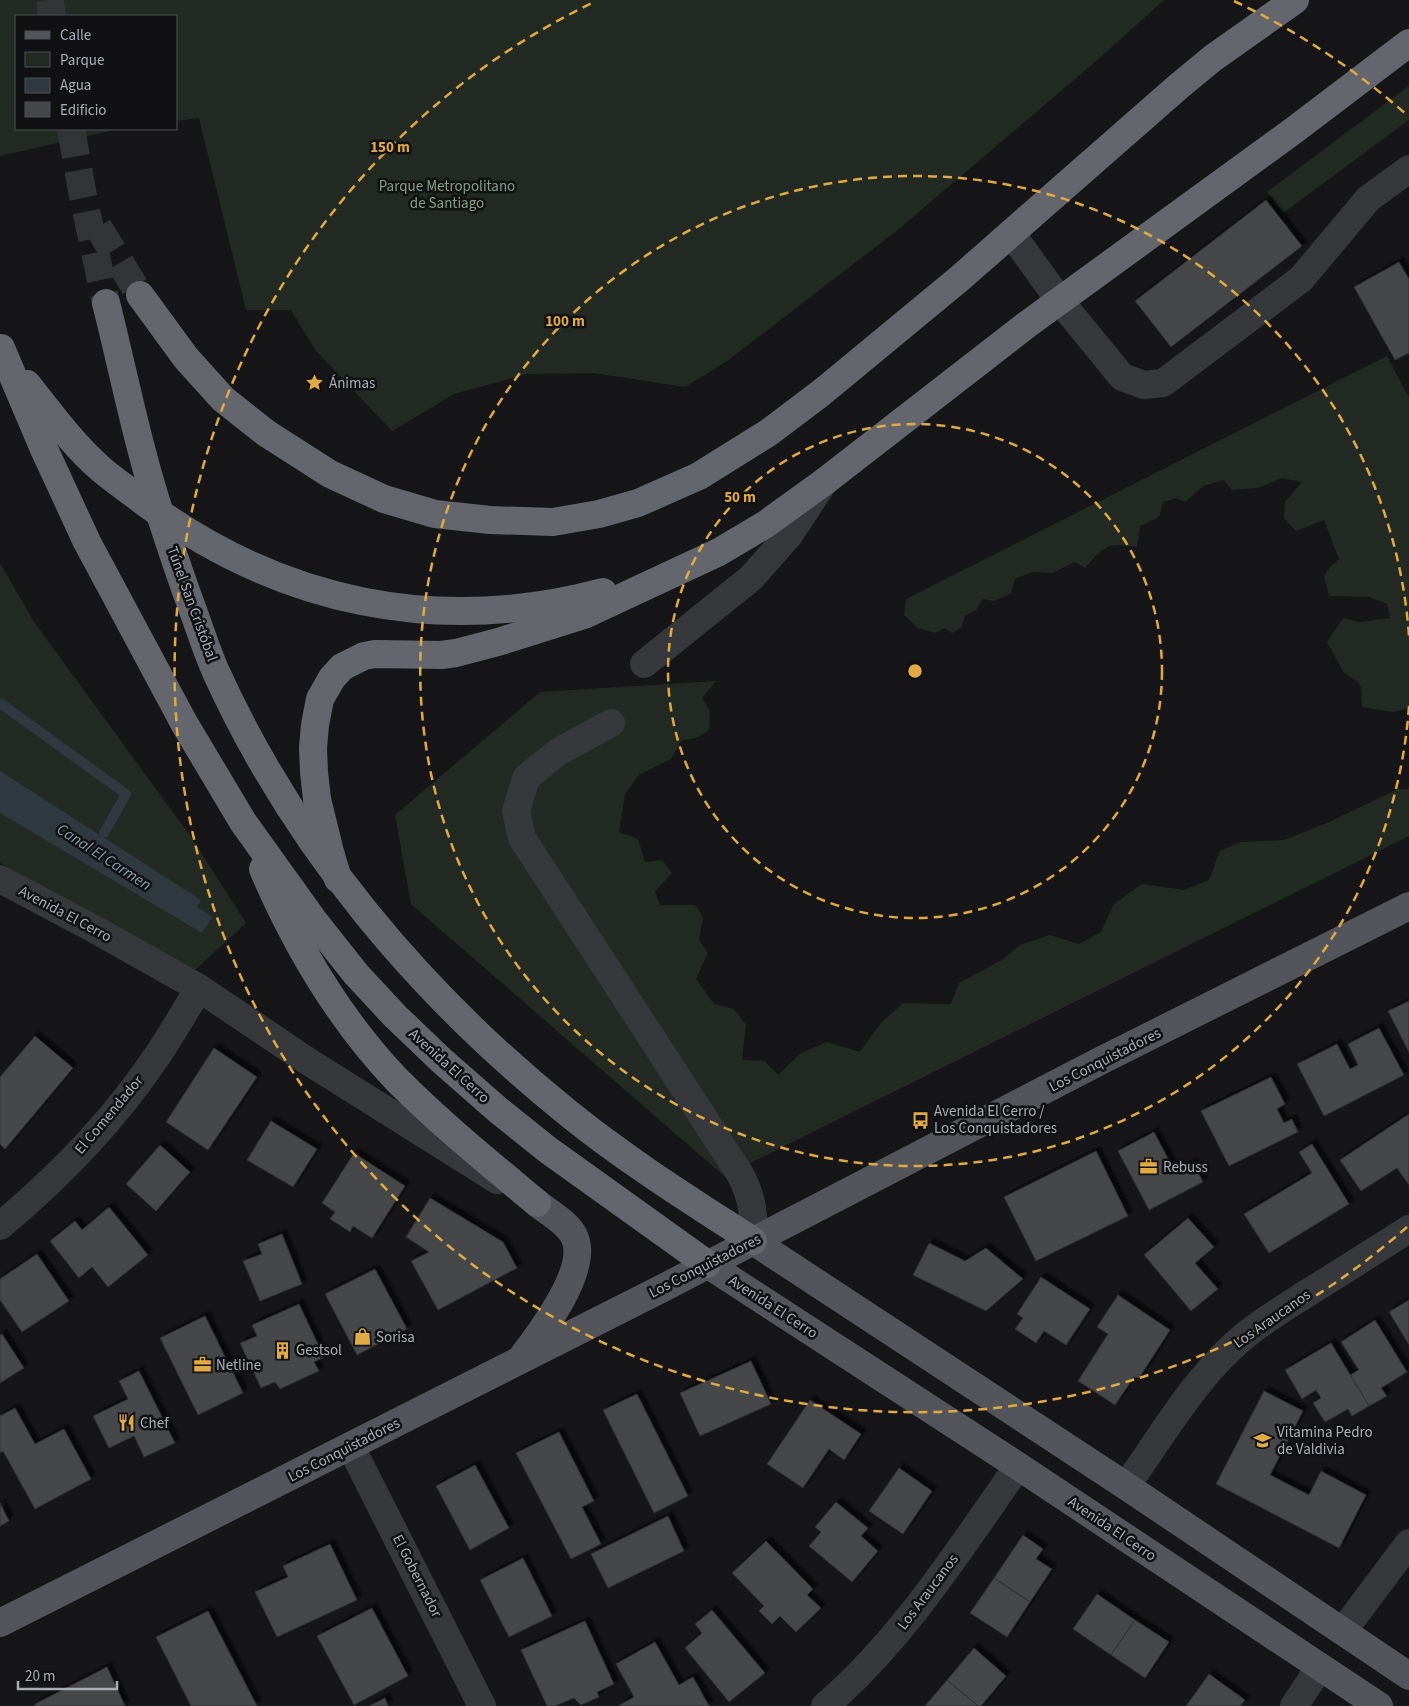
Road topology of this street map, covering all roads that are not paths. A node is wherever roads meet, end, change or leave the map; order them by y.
1 (1295, 0) edge
2 (1409, 42) edge
3 (1409, 169) edge
4 (1011, 233) junction
5 (140, 295) tunnel mouth
6 (1060, 301) junction
7 (106, 303) tunnel mouth
8 (3, 352) edge
9 (824, 482) junction
10 (671, 574) junction
11 (644, 664) dead end
12 (611, 723) dead end
13 (243, 822) junction
14 (338, 879) junction
15 (0, 880) edge
16 (1409, 906) edge
17 (199, 988) junction
18 (537, 1203) junction
19 (0, 1226) edge
20 (1409, 1229) edge
21 (753, 1241) junction
22 (707, 1264) junction
23 (519, 1361) junction
24 (351, 1447) junction
25 (1018, 1466) junction
26 (1126, 1486) junction
27 (1409, 1543) edge
28 (0, 1623) edge
29 (1343, 1631) junction
30 (1320, 1667) junction
31 (1409, 1676) edge
32 (482, 1706) edge
33 (825, 1706) edge
34 (1294, 1706) edge
35 (1379, 1706) edge

1 - 4 highway
2 - 6 highway
3 - 6 street
4 - 5 highway
4 - 6 street
6 - 9 highway
7 - 14 highway, Túnel San Cristóbal
8 - 10 highway
8 - 13 highway
9 - 10 highway
9 - 11 street
10 - 14 highway
12 - 21 street
13 - 18 highway
13 - 22 highway, Avenida El Cerro
14 - 21 highway
15 - 17 street, Avenida El Cerro
16 - 21 main road, Los Conquistadores
17 - 18 street, Avenida El Cerro
17 - 19 street, El Comendador
18 - 23 main road
20 - 26 street, Los Araucanos
21 - 22 main road, Los Conquistadores
21 - 26 main road
22 - 23 main road, Los Conquistadores
22 - 25 main road, Avenida El Cerro
23 - 24 main road, Los Conquistadores
24 - 28 main road, Los Conquistadores
24 - 32 street, El Gobernador
25 - 30 main road, Avenida El Cerro
25 - 33 street, Los Araucanos
26 - 29 main road
27 - 29 street
29 - 31 main road
30 - 34 street
30 - 35 main road, Avenida El Cerro

